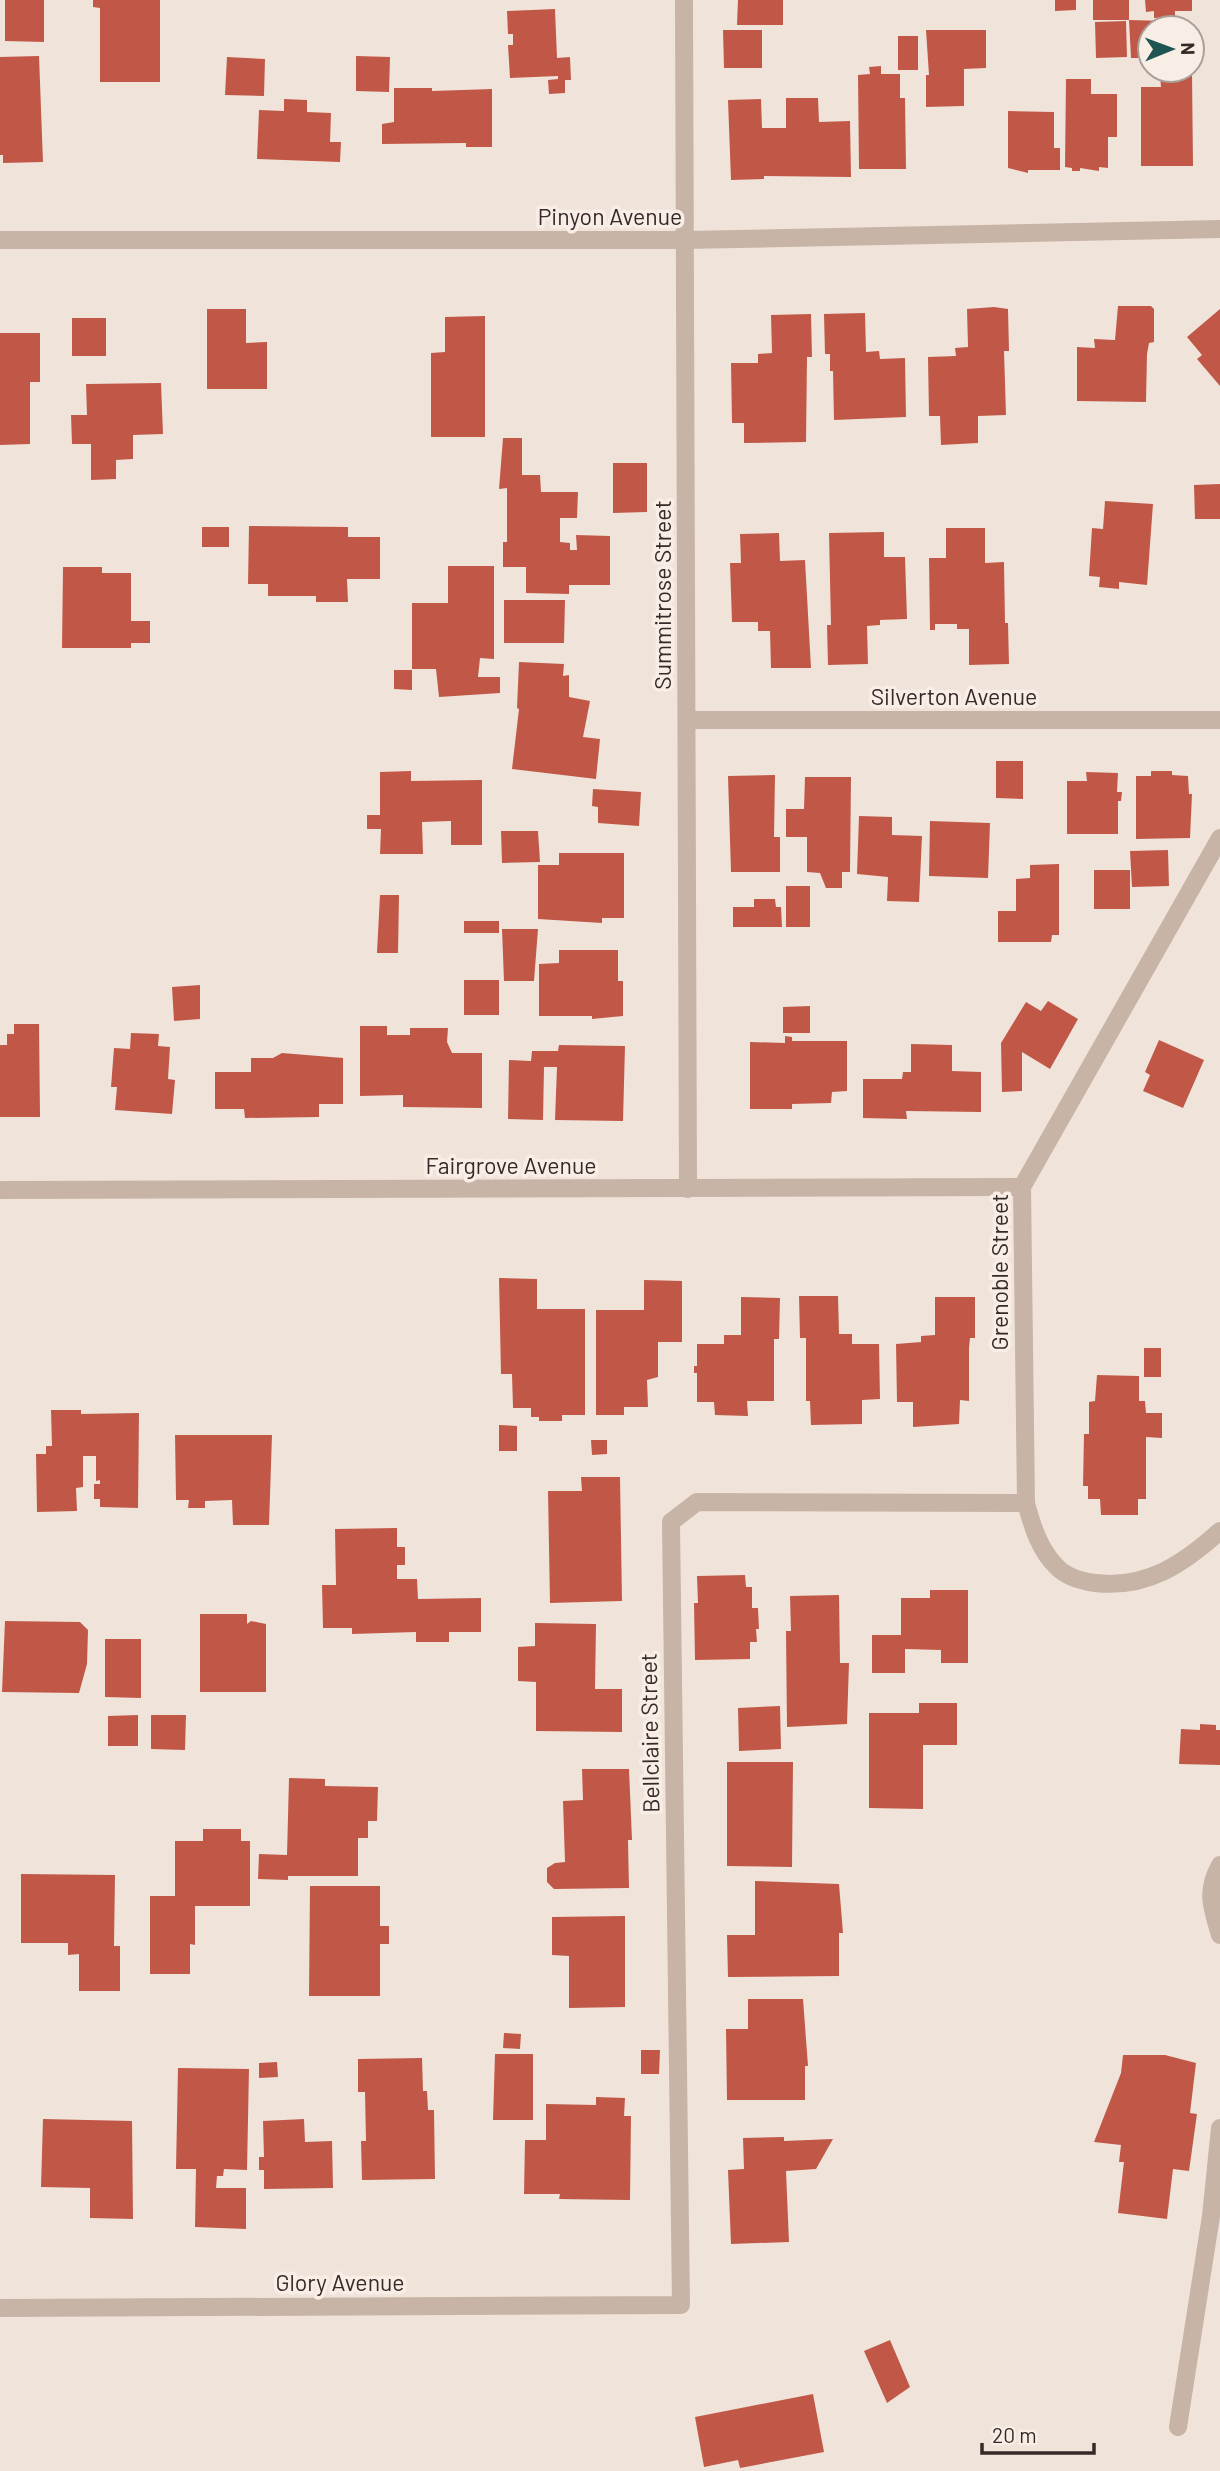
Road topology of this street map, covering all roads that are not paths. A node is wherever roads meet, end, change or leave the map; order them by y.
1 (684, 0) edge
2 (1220, 229) edge
3 (0, 240) edge
4 (685, 240) junction
5 (687, 719) junction
6 (1220, 720) edge
7 (1220, 838) edge
8 (1022, 1187) junction
9 (0, 1189) edge
10 (688, 1189) junction
11 (1026, 1503) junction
12 (1220, 1531) edge
13 (1220, 1865) edge
14 (1220, 1935) edge
15 (1220, 2128) edge
16 (681, 2305) joint
17 (0, 2308) edge
18 (1178, 2427) dead end

1 - 4 street, Summitrose Street
2 - 4 street, Pinyon Avenue
3 - 4 street, Pinyon Avenue
4 - 5 street, Summitrose Street
5 - 6 street, Silverton Avenue
5 - 10 street, Summitrose Street
7 - 8 street, Grenoble Street
8 - 10 street, Fairgrove Avenue
8 - 11 street, Grenoble Street
9 - 10 street, Fairgrove Avenue
11 - 12 street, Grenoble Street
11 - 16 street, Bellclaire Street
13 - 14 street
15 - 18 street
16 - 17 street, Glory Avenue

